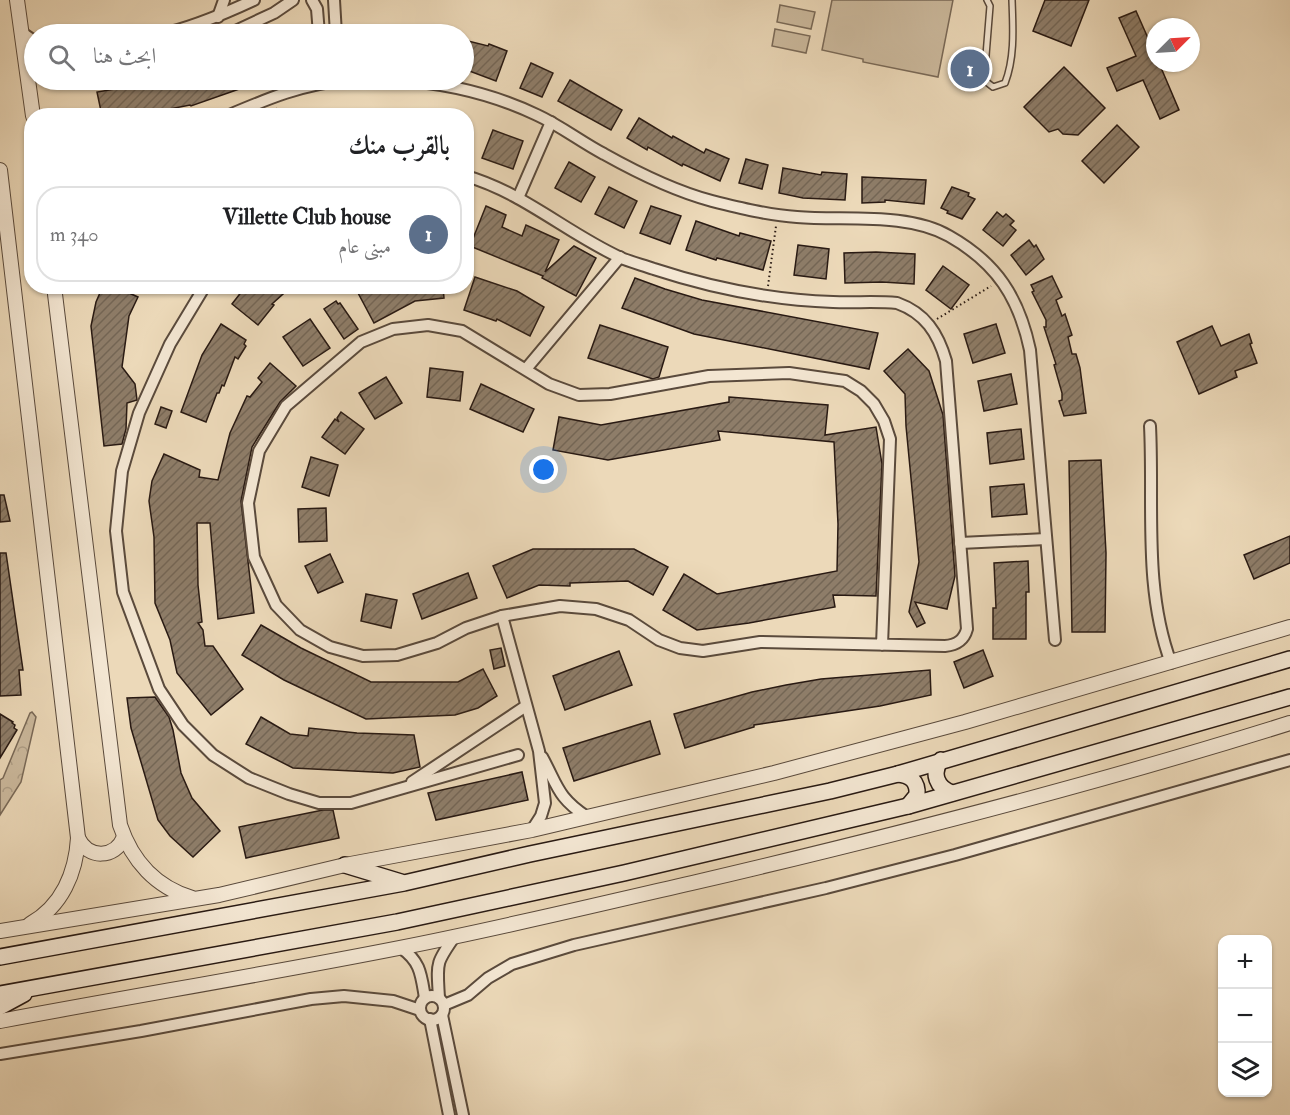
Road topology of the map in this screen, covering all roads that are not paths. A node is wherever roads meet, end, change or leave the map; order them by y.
1 (17, 0) edge
2 (224, 0) edge
3 (254, 0) edge
4 (293, 0) edge
5 (312, 0) edge
6 (334, 0) edge
7 (987, 0) edge
8 (1012, 0) edge
9 (218, 17) junction
10 (199, 24) edge
11 (250, 24) edge
12 (318, 24) edge
13 (335, 24) edge
14 (21, 32) junction
15 (24, 34) edge
16 (24, 45) edge
17 (33, 90) edge
18 (292, 90) edge
19 (467, 90) edge
20 (33, 108) edge
21 (246, 108) edge
22 (551, 122) junction
23 (0, 170) edge
24 (474, 179) edge
25 (518, 198) junction
26 (620, 257) junction
27 (55, 294) edge
28 (200, 294) edge
29 (526, 369) junction
30 (1150, 426) dead end
31 (1046, 539) junction
32 (960, 543) junction
33 (502, 616) junction
34 (1290, 627) edge
35 (1055, 640) dead end
36 (882, 645) junction
37 (1290, 659) edge
38 (1171, 663) junction
39 (1290, 697) edge
40 (526, 706) junction
41 (1290, 723) edge
42 (539, 751) junction
43 (518, 755) dead end
44 (941, 760) junction
45 (1290, 760) edge
46 (898, 774) junction
47 (403, 788) junction
48 (952, 793) junction
49 (908, 806) junction
50 (587, 817) junction
51 (532, 830) junction
52 (124, 837) junction
53 (78, 838) junction
54 (345, 865) junction
55 (404, 883) junction
56 (194, 899) junction
57 (24, 927) junction
58 (0, 931) edge
59 (456, 936) junction
60 (401, 948) junction
61 (0, 957) edge
62 (34, 988) junction
63 (0, 994) edge
64 (425, 998) junction
65 (441, 1006) junction
66 (0, 1007) edge
67 (420, 1010) junction
68 (429, 1020) junction
69 (0, 1021) edge
70 (0, 1054) edge
71 (449, 1115) edge
72 (463, 1115) edge

1 - 14 street
2 - 9 street
3 - 9 street
4 - 11 street
5 - 12 street
6 - 13 street
7 - 8 lane
9 - 10 street
14 - 15 street
14 - 16 street
17 - 20 street
18 - 21 street
19 - 22 street
22 - 25 street
22 - 31 street
23 - 53 street
24 - 25 street
25 - 26 street
26 - 29 street
26 - 32 street
27 - 52 street
28 - 47 street
29 - 33 street
29 - 36 street
30 - 38 street
31 - 32 street
31 - 35 street
32 - 36 street
33 - 36 street
33 - 40 street
34 - 38 street
37 - 44 main road
38 - 50 street
39 - 48 main road
40 - 42 street
40 - 47 street
41 - 59 street
42 - 50 street
42 - 51 street
43 - 47 street
44 - 46 main road
44 - 48 main road
45 - 65 street
46 - 49 main road
46 - 55 main road
48 - 49 main road
49 - 62 main road
50 - 51 street
51 - 54 street
52 - 53 street
52 - 56 street
53 - 57 street
54 - 55 main road
54 - 56 street
55 - 61 main road
56 - 57 street
57 - 58 street
59 - 60 street
59 - 65 street
60 - 64 street
60 - 69 street
62 - 63 main road
62 - 66 main road
64 - 65 street
64 - 67 street
65 - 68 street
65 - 72 street
67 - 68 street
67 - 70 street
68 - 71 street

